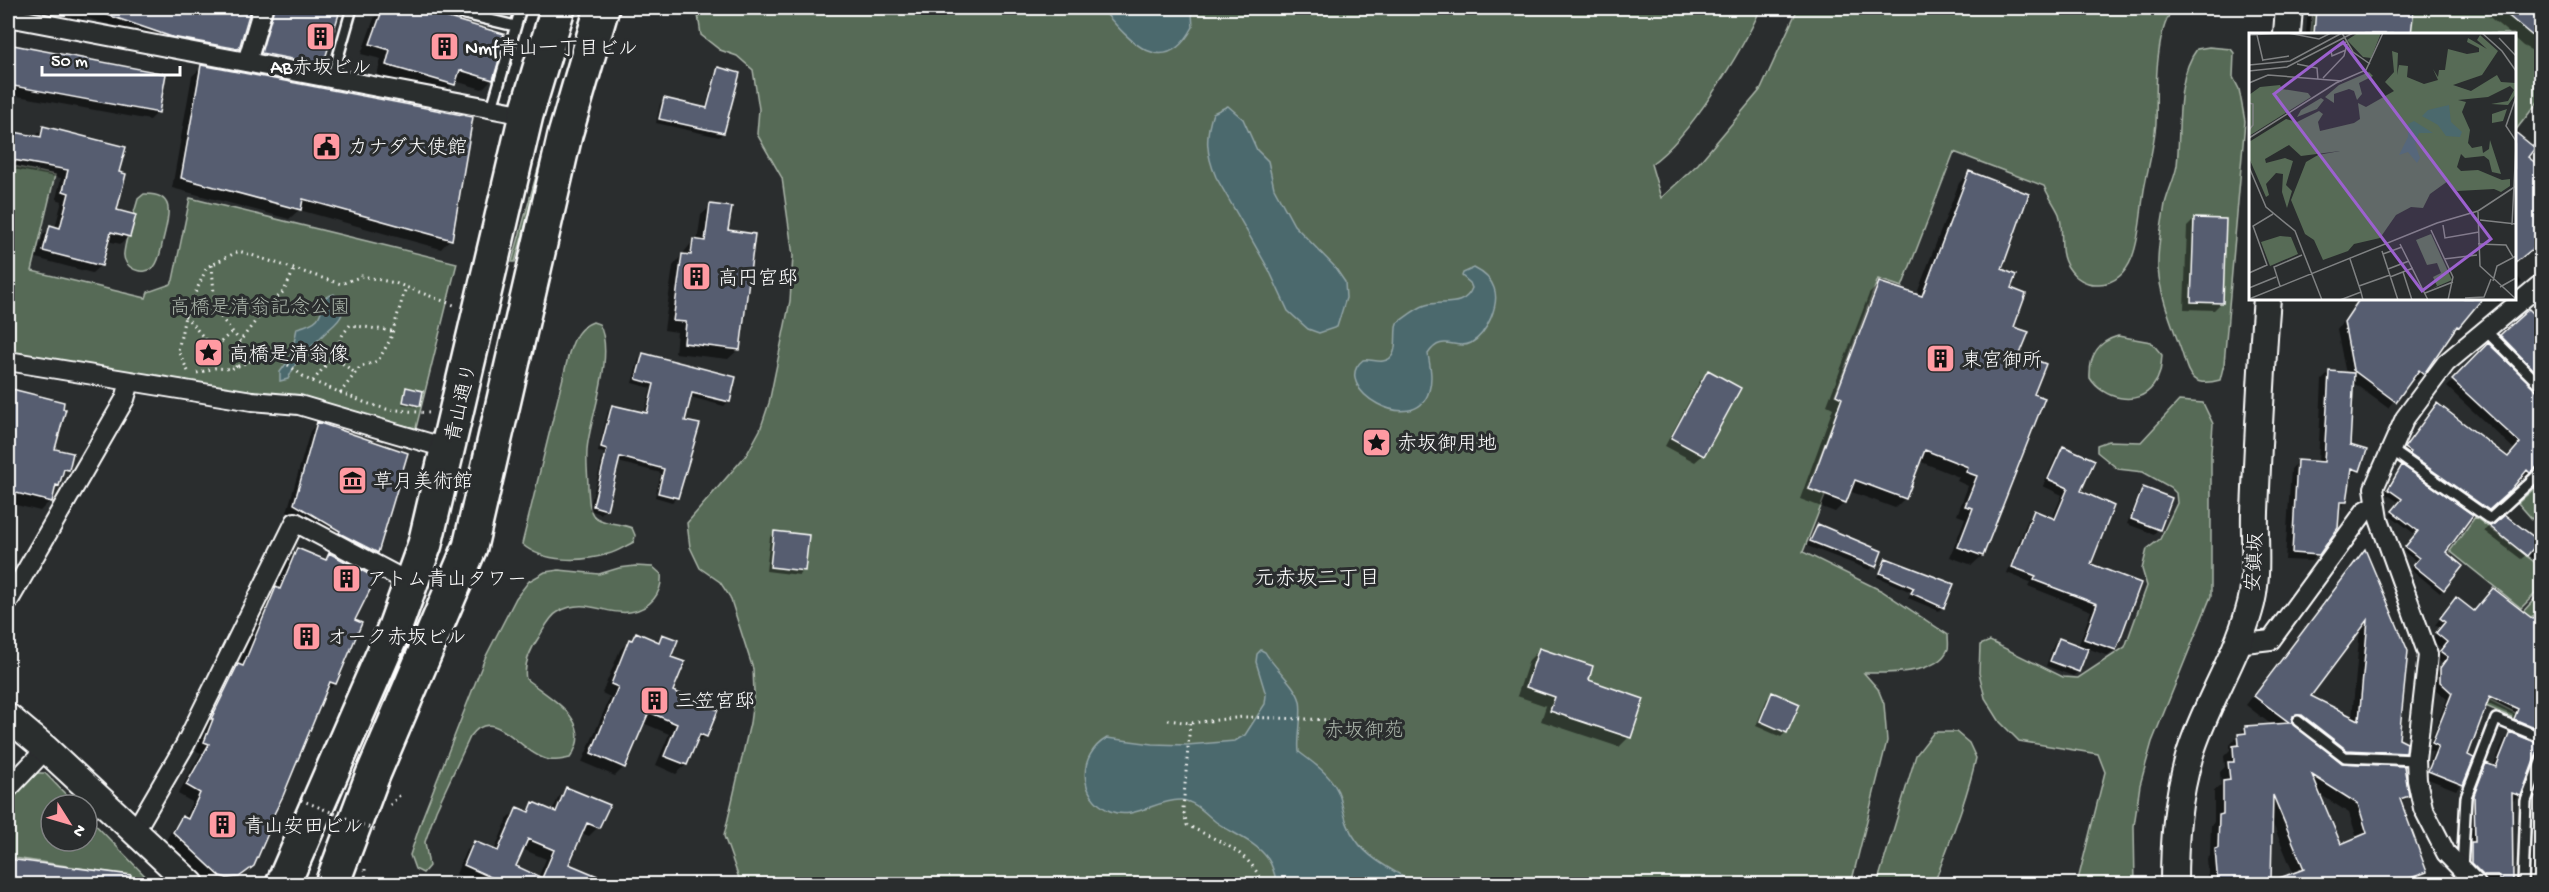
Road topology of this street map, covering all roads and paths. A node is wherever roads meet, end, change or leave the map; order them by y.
1 (263, 8) edge
2 (352, 8) edge
3 (440, 8) edge
4 (521, 8) edge
5 (558, 8) edge
6 (603, 8) edge
7 (2289, 8) edge
8 (8, 17) edge
9 (515, 26) junction
10 (2287, 33) edge
11 (247, 62) junction
12 (332, 78) junction
13 (492, 108) junction
14 (526, 115) junction
15 (212, 264) junction
16 (294, 270) junction
17 (2541, 283) edge
18 (406, 288) junction
19 (2267, 300) edge
20 (454, 305) dead end
21 (188, 309) junction
22 (215, 310) junction
23 (185, 316) junction
24 (2484, 329) junction
25 (232, 331) junction
26 (393, 331) junction
27 (240, 341) junction
28 (333, 356) junction
29 (8, 361) edge
30 (236, 367) junction
31 (355, 373) junction
32 (313, 381) junction
33 (130, 382) junction
34 (2541, 387) edge
35 (340, 393) junction
36 (429, 412) dead end
37 (449, 448) junction
38 (2390, 449) junction
39 (2541, 471) edge
40 (2375, 505) junction
41 (412, 584) junction
42 (8, 602) edge
43 (2236, 644) junction
44 (8, 717) edge
45 (1168, 720) dead end
46 (1334, 720) dead end
47 (2298, 721) dead end
48 (1190, 723) junction
49 (2541, 738) edge
50 (46, 749) junction
51 (2541, 759) edge
52 (2416, 760) junction
53 (8, 789) edge
54 (402, 793) dead end
55 (301, 800) dead end
56 (391, 804) dead end
57 (135, 831) junction
58 (378, 831) dead end
59 (365, 869) dead end
60 (2462, 872) junction
61 (191, 885) edge
62 (283, 885) edge
63 (332, 885) edge
64 (366, 885) edge
65 (1263, 885) edge
66 (2174, 885) edge
67 (2475, 885) edge
68 (2523, 885) edge

1 - 11 street
2 - 12 lane
3 - 9 lane
4 - 9 lane
5 - 14 highway, 青山通り
6 - 63 highway
7 - 10 main road
8 - 11 street
9 - 13 lane
11 - 12 street
12 - 13 street
13 - 14 street
14 - 37 highway, 青山通り
15 - 16 path
15 - 21 path
15 - 22 path
16 - 18 path
16 - 27 path
17 - 24 street
18 - 20 path
18 - 26 path
19 - 43 main road, 安鎮坂
21 - 22 path
21 - 23 path
22 - 25 path
23 - 25 path
23 - 30 path
24 - 34 lane
24 - 38 street
25 - 27 path
26 - 28 path
26 - 31 path
27 - 30 path
28 - 31 path
28 - 32 path
29 - 33 street
30 - 32 path
31 - 35 path
32 - 35 path
33 - 37 street
33 - 42 street
35 - 36 path
37 - 41 highway, 青山通り
38 - 39 lane
38 - 40 street
40 - 43 street
40 - 52 street
41 - 57 street
41 - 62 highway, 青山通り
43 - 66 main road, 安鎮坂
44 - 50 main road
45 - 48 path
46 - 48 path
47 - 52 lane
48 - 65 path
49 - 60 lane
50 - 53 street
50 - 57 main road
51 - 68 lane
52 - 60 street
54 - 56 path
55 - 58 path, bridge
57 - 61 main road
59 - 64 path
60 - 67 street

